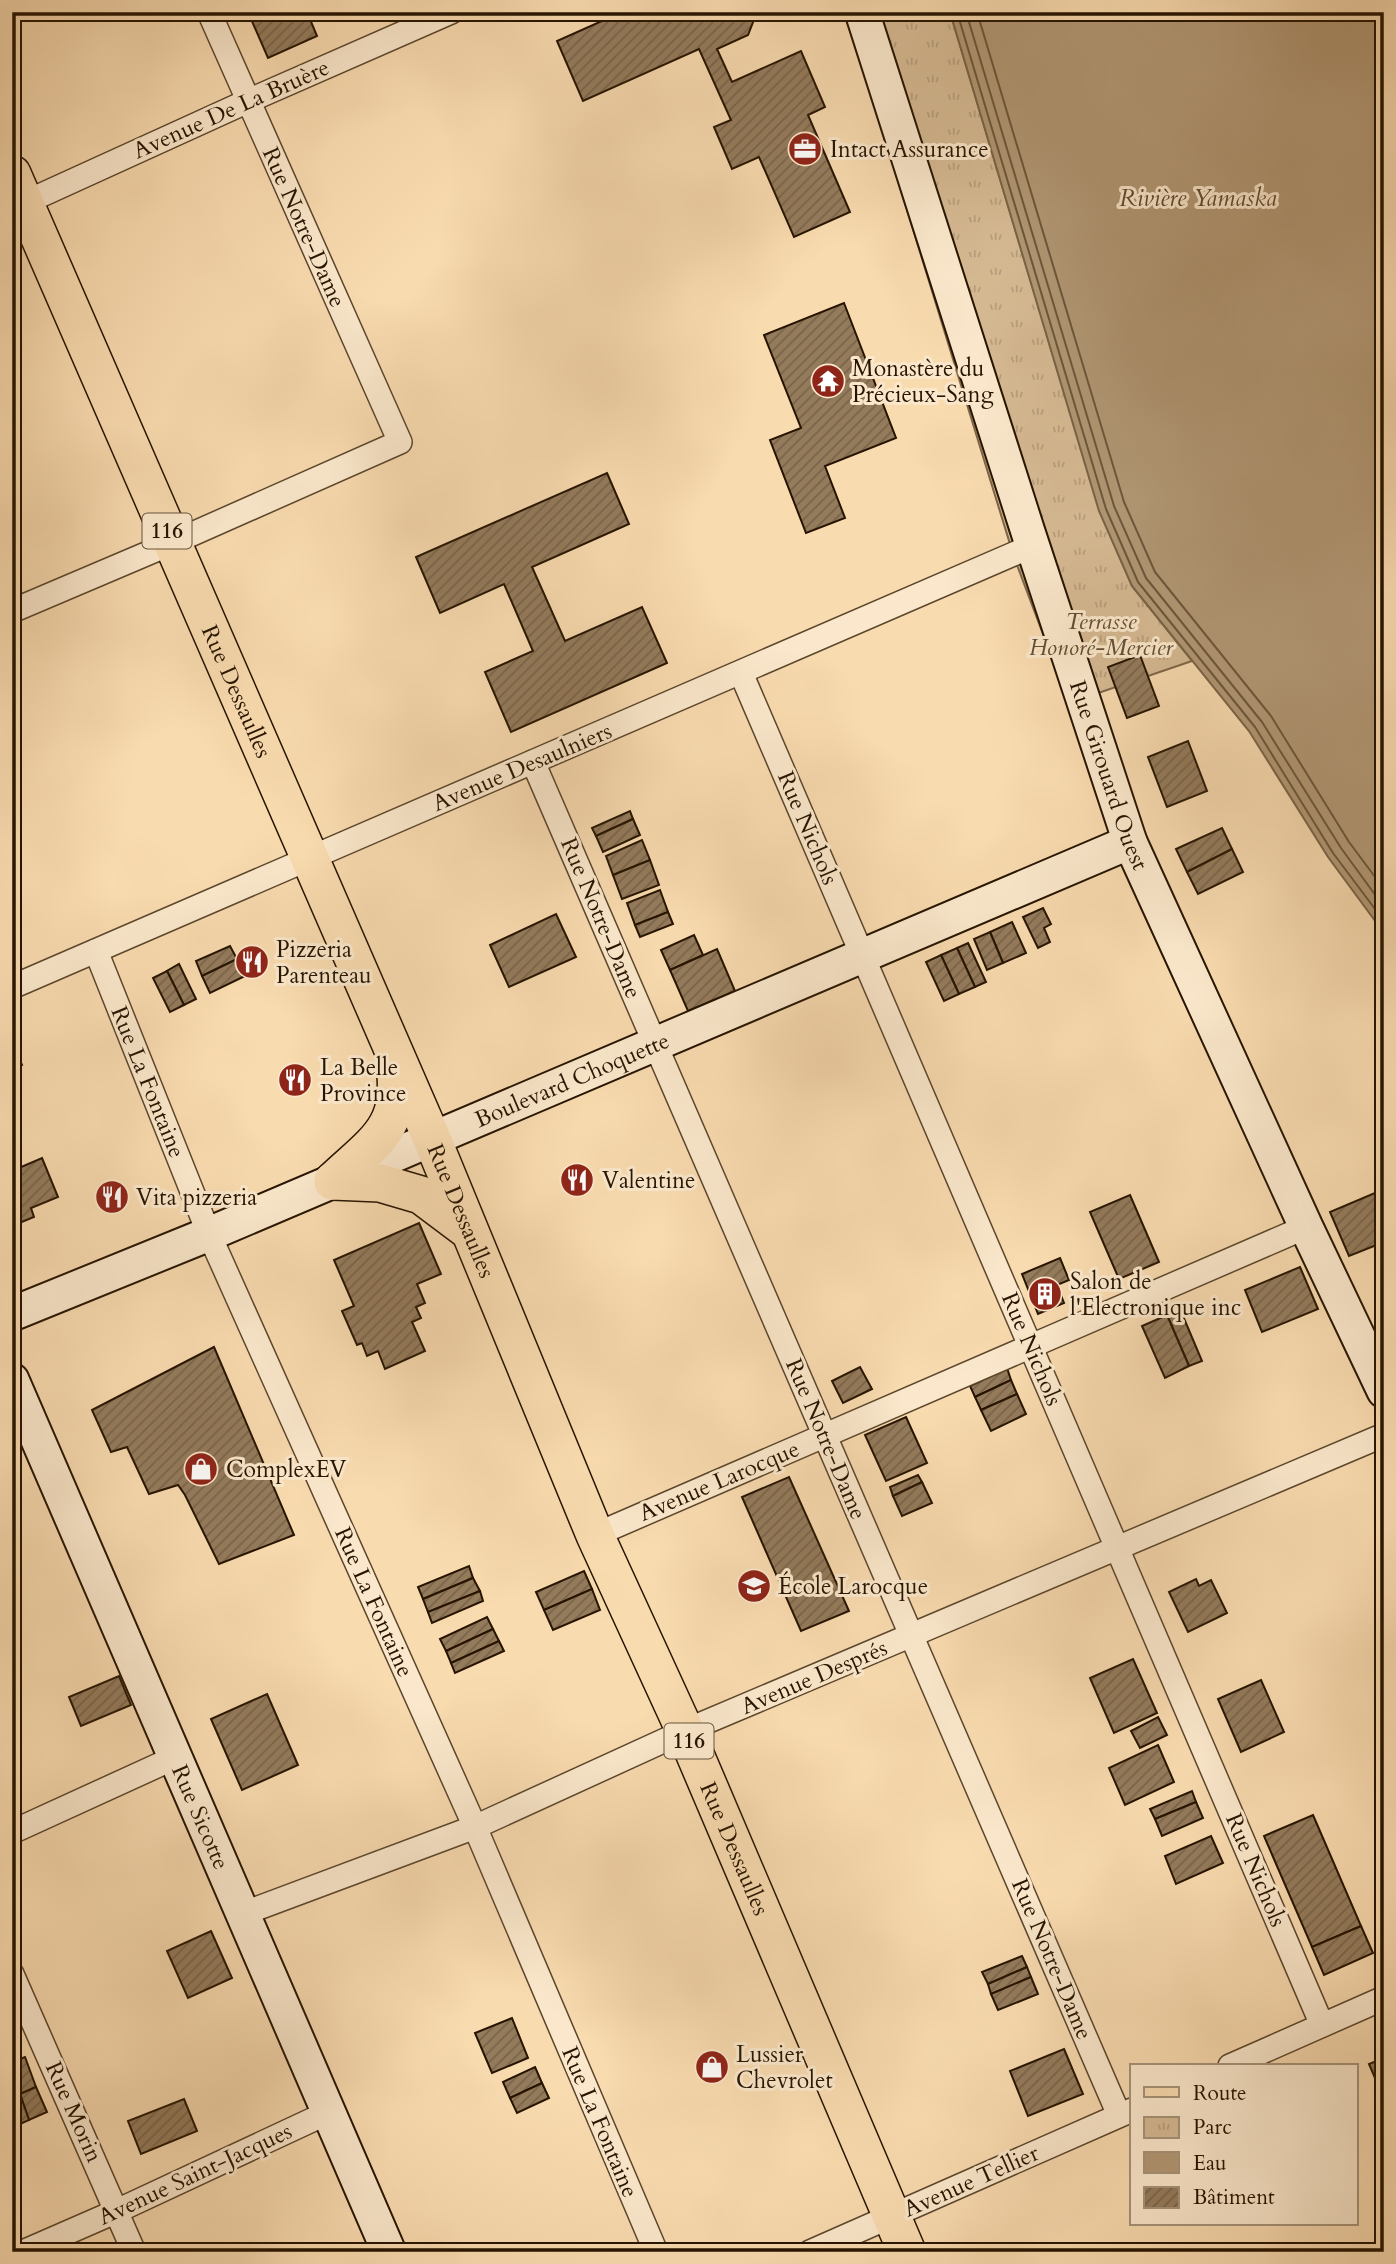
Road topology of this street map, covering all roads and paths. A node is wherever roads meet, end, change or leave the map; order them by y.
1 (209, 12) edge
2 (451, 12) edge
3 (862, 12) edge
4 (248, 100) junction
5 (16, 195) edge
6 (172, 543) junction
7 (1032, 546) junction
8 (12, 611) edge
9 (741, 673) junction
10 (533, 762) junction
11 (1130, 842) junction
12 (309, 859) junction
13 (96, 951) junction
14 (863, 956) junction
15 (12, 987) edge
16 (655, 1044) junction
17 (393, 1051) junction
18 (432, 1139) junction
19 (333, 1181) junction
20 (1306, 1227) junction
21 (470, 1232) junction
22 (209, 1234) junction
23 (12, 1314) edge
24 (1031, 1347) junction
25 (12, 1380) edge
26 (1384, 1391) edge
27 (1384, 1435) edge
28 (825, 1436) junction
29 (595, 1535) junction
30 (1117, 1549) junction
31 (912, 1637) junction
32 (685, 1731) junction
33 (174, 1758) junction
34 (475, 1827) junction
35 (12, 1832) edge
36 (242, 1914) junction
37 (12, 1974) edge
38 (1384, 1998) edge
39 (1322, 2025) junction
40 (1234, 2064) edge
41 (329, 2112) junction
42 (1126, 2112) edge
43 (117, 2211) junction
44 (891, 2216) junction
45 (23, 2252) edge
46 (134, 2252) edge
47 (389, 2252) edge
48 (656, 2252) edge
49 (810, 2252) edge
50 (907, 2252) edge

1 - 4 street, Rue Notre-Dame
2 - 4 street, Avenue De La Bruère
3 - 7 street, Rue Girouard Ouest
4 - 5 street, Avenue De La Bruère
4 - 6 street, Rue Notre-Dame
5 - 6 main road, Rue Dessaulles / 116
6 - 8 street
6 - 12 main road, Rue Dessaulles / 116
7 - 9 street, Avenue Desaulniers
7 - 11 street, Rue Girouard Ouest
9 - 10 street, Avenue Desaulniers
9 - 14 street, Rue Nichols
10 - 12 street, Avenue Desaulniers
10 - 16 street, Rue Notre-Dame
11 - 14 street, Boulevard Choquette
11 - 20 street, Rue Girouard Ouest
12 - 13 street, Avenue Desaulniers
12 - 17 main road, Rue Dessaulles / 116
13 - 15 street, Avenue Desaulniers
13 - 22 street, Rue La Fontaine
14 - 16 street, Boulevard Choquette
14 - 24 street, Rue Nichols
16 - 18 street, Boulevard Choquette
16 - 28 street, Rue Notre-Dame
17 - 18 main road, Rue Dessaulles / 116
17 - 19 main road
18 - 19 street, Boulevard Choquette
18 - 21 main road, Rue Dessaulles / 116
19 - 21 main road
19 - 22 street, Boulevard Choquette
20 - 24 street, Avenue Larocque
20 - 26 street, Rue Girouard Ouest
21 - 29 main road, Rue Dessaulles / 116
22 - 23 street, Boulevard Choquette
22 - 34 street, Rue La Fontaine
24 - 28 street, Avenue Larocque
24 - 30 street, Rue Nichols
25 - 33 street, Rue Sicotte
27 - 30 street, Avenue Després
28 - 29 street, Avenue Larocque
28 - 31 street, Rue Notre-Dame
29 - 32 main road, Rue Dessaulles / 116
30 - 31 street, Avenue Després
30 - 39 street, Rue Nichols
31 - 32 street, Avenue Després
31 - 42 street, Rue Notre-Dame
32 - 34 street, Avenue Després
32 - 44 main road, Rue Dessaulles / 116
33 - 35 street
33 - 36 street, Rue Sicotte
34 - 36 street, Avenue Després
34 - 48 street, Rue La Fontaine
36 - 41 street, Rue Sicotte
37 - 43 street, Rue Morin
38 - 39 street
39 - 40 street
41 - 43 street, Avenue Saint-Jacques
41 - 47 street, Rue Sicotte
42 - 44 street, Avenue Tellier
43 - 45 street, Avenue Saint-Jacques
43 - 46 street, Rue Morin
44 - 49 street, Avenue Tellier
44 - 50 main road, Rue Dessaulles / 116

